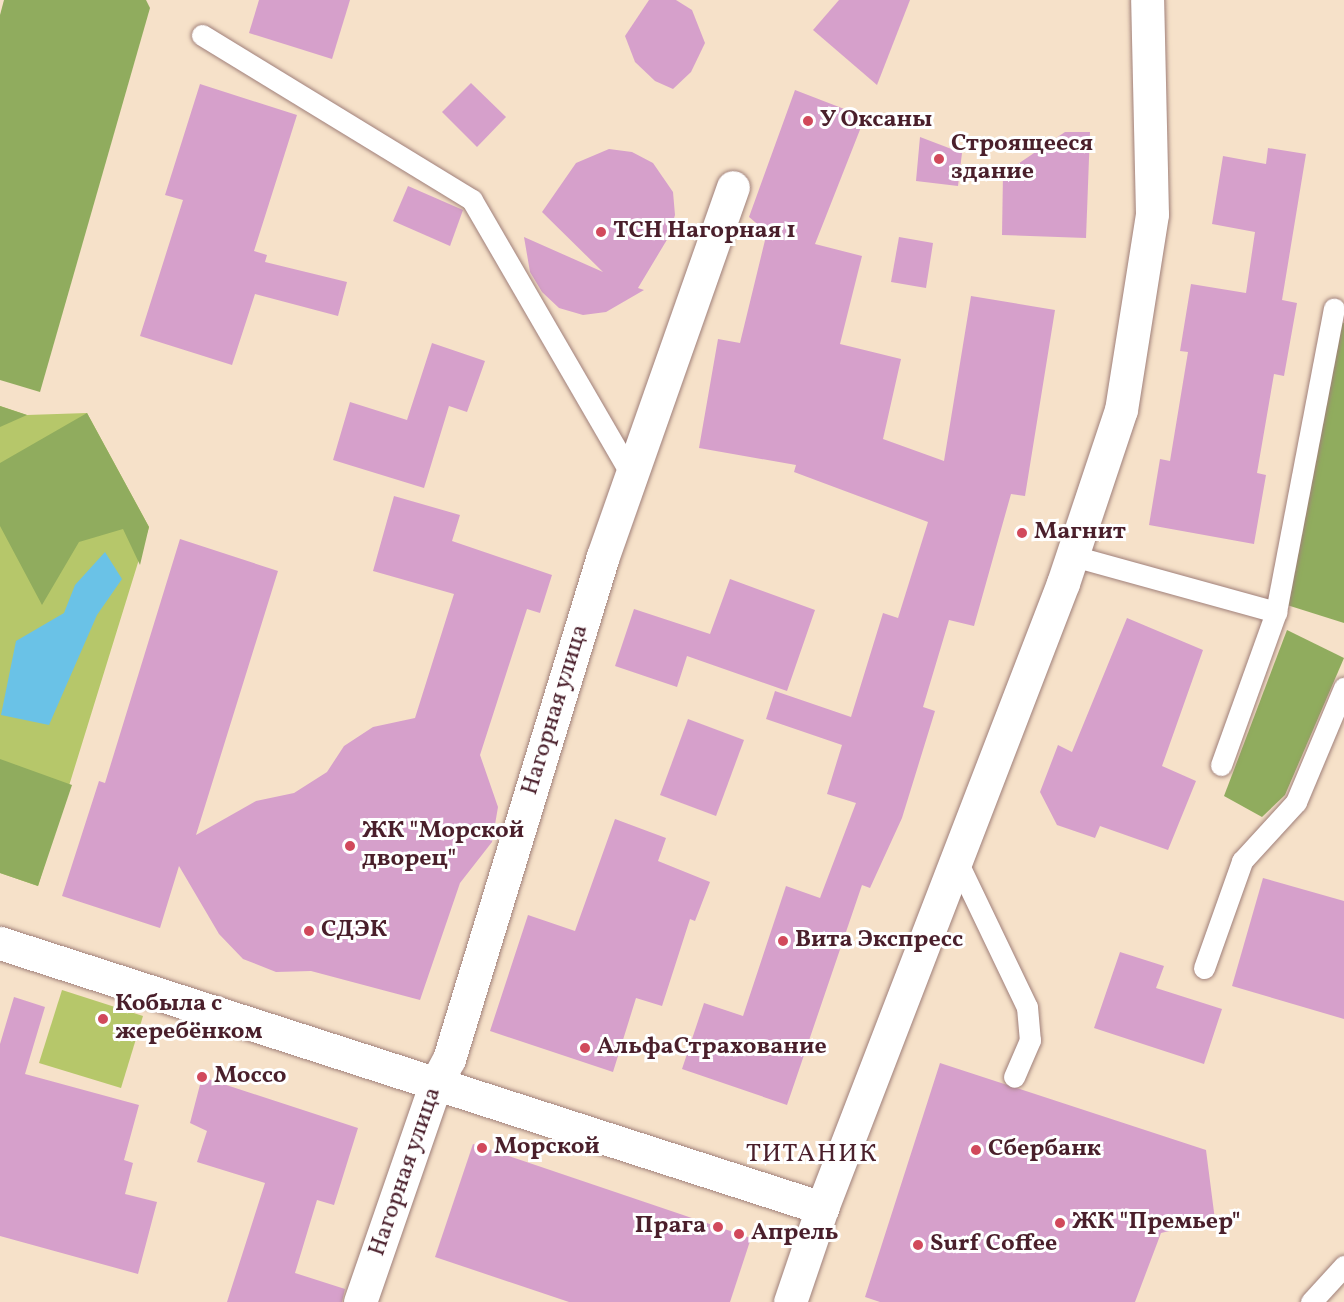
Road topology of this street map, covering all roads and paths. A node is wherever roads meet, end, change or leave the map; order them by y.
1 (1147, 0) edge
2 (202, 35) dead end
3 (733, 187) dead end
4 (1334, 309) dead end
5 (632, 476) junction
6 (1072, 556) junction
7 (1276, 612) junction
8 (1344, 688) edge
9 (1221, 765) dead end
10 (956, 860) junction
11 (0, 943) edge
12 (1204, 968) dead end
13 (1014, 1077) dead end
14 (435, 1086) junction
15 (822, 1208) junction
16 (1344, 1266) edge
17 (360, 1302) edge
18 (790, 1302) edge
19 (1311, 1302) edge

1 - 6 street
2 - 5 lane
3 - 5 street, Нагорная улица
4 - 7 lane
5 - 14 street, Нагорная улица
6 - 7 lane
6 - 10 street
7 - 9 lane
8 - 12 lane
10 - 13 lane
10 - 15 street
11 - 14 street
14 - 15 street
14 - 17 street, Нагорная улица
15 - 18 street
16 - 19 lane

